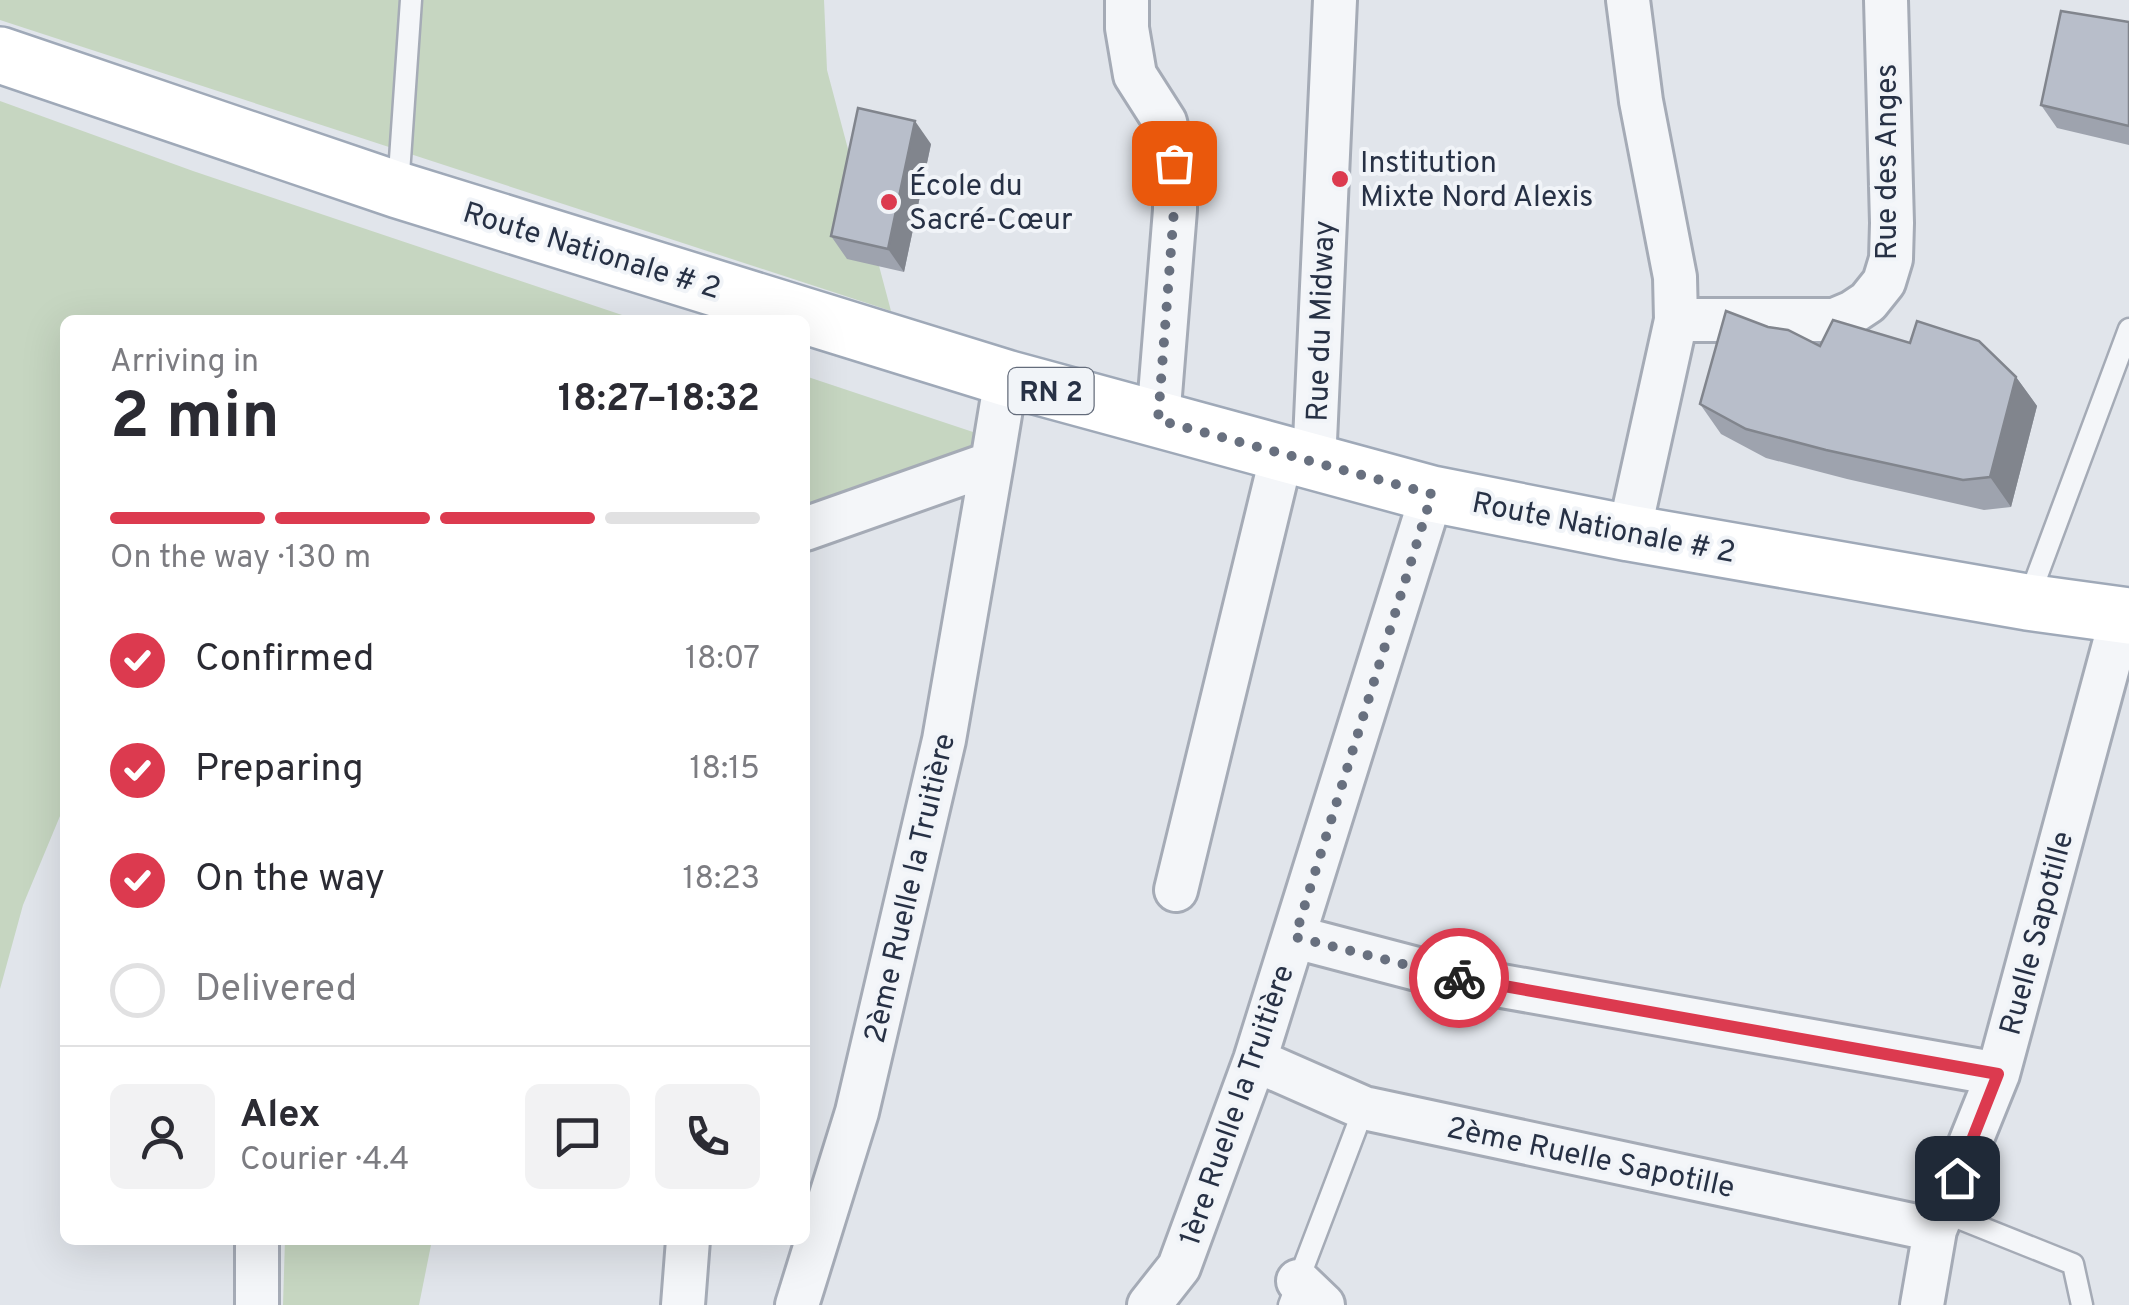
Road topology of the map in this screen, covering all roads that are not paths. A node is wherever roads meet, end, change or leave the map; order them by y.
1 (410, 0) edge
2 (1127, 0) edge
3 (1336, 0) edge
4 (1628, 0) edge
5 (1886, 0) edge
6 (0, 55) edge
7 (398, 190) junction
8 (802, 315) edge
9 (810, 317) edge
10 (1676, 320) junction
11 (2129, 329) edge
12 (1006, 378) junction
13 (1158, 420) junction
14 (1298, 459) junction
15 (992, 464) junction
16 (1432, 494) junction
17 (810, 527) edge
18 (1629, 534) junction
19 (2027, 602) junction
20 (2125, 615) edge
21 (1176, 890) dead end
22 (1295, 937) junction
23 (1255, 1060) junction
24 (1998, 1074) junction
25 (1364, 1108) junction
26 (1939, 1221) junction
27 (257, 1245) edge
28 (688, 1245) edge
29 (1303, 1297) edge
30 (256, 1305) edge
31 (684, 1305) edge
32 (797, 1305) edge
33 (1149, 1305) edge
34 (1922, 1305) edge
35 (2082, 1305) edge

1 - 7 lane
2 - 13 street
3 - 14 street, Rue du Midway
4 - 10 street
5 - 10 street, Rue des Anges
6 - 7 main road, Route Nationale # 2 / RN 2
7 - 8 main road, Route Nationale # 2 / RN 2
9 - 12 main road, Route Nationale # 2 / RN 2
10 - 18 street
11 - 19 lane
12 - 13 main road, Route Nationale # 2 / RN 2
12 - 15 street, 2ème Ruelle la Truitière
13 - 14 main road, Route Nationale # 2 / RN 2
14 - 16 main road, Route Nationale # 2 / RN 2
14 - 21 street, Rue du Midway
15 - 17 street
15 - 32 street, 2ème Ruelle la Truitière
16 - 18 main road, Route Nationale # 2 / RN 2
16 - 22 street, 1ère Ruelle la Truitière
18 - 19 main road, Route Nationale # 2 / RN 2
19 - 20 main road, Route Nationale # 2 / RN 2
20 - 24 street, Ruelle Sapotille
22 - 23 street, 1ère Ruelle la Truitière
22 - 24 street
23 - 25 street, 2ème Ruelle Sapotille
23 - 33 street, 1ère Ruelle la Truitière
24 - 26 street, Ruelle Sapotille
25 - 26 street, 2ème Ruelle Sapotille
25 - 29 lane
26 - 34 street, Ruelle Sapotille
26 - 35 lane
27 - 30 street
28 - 31 street

